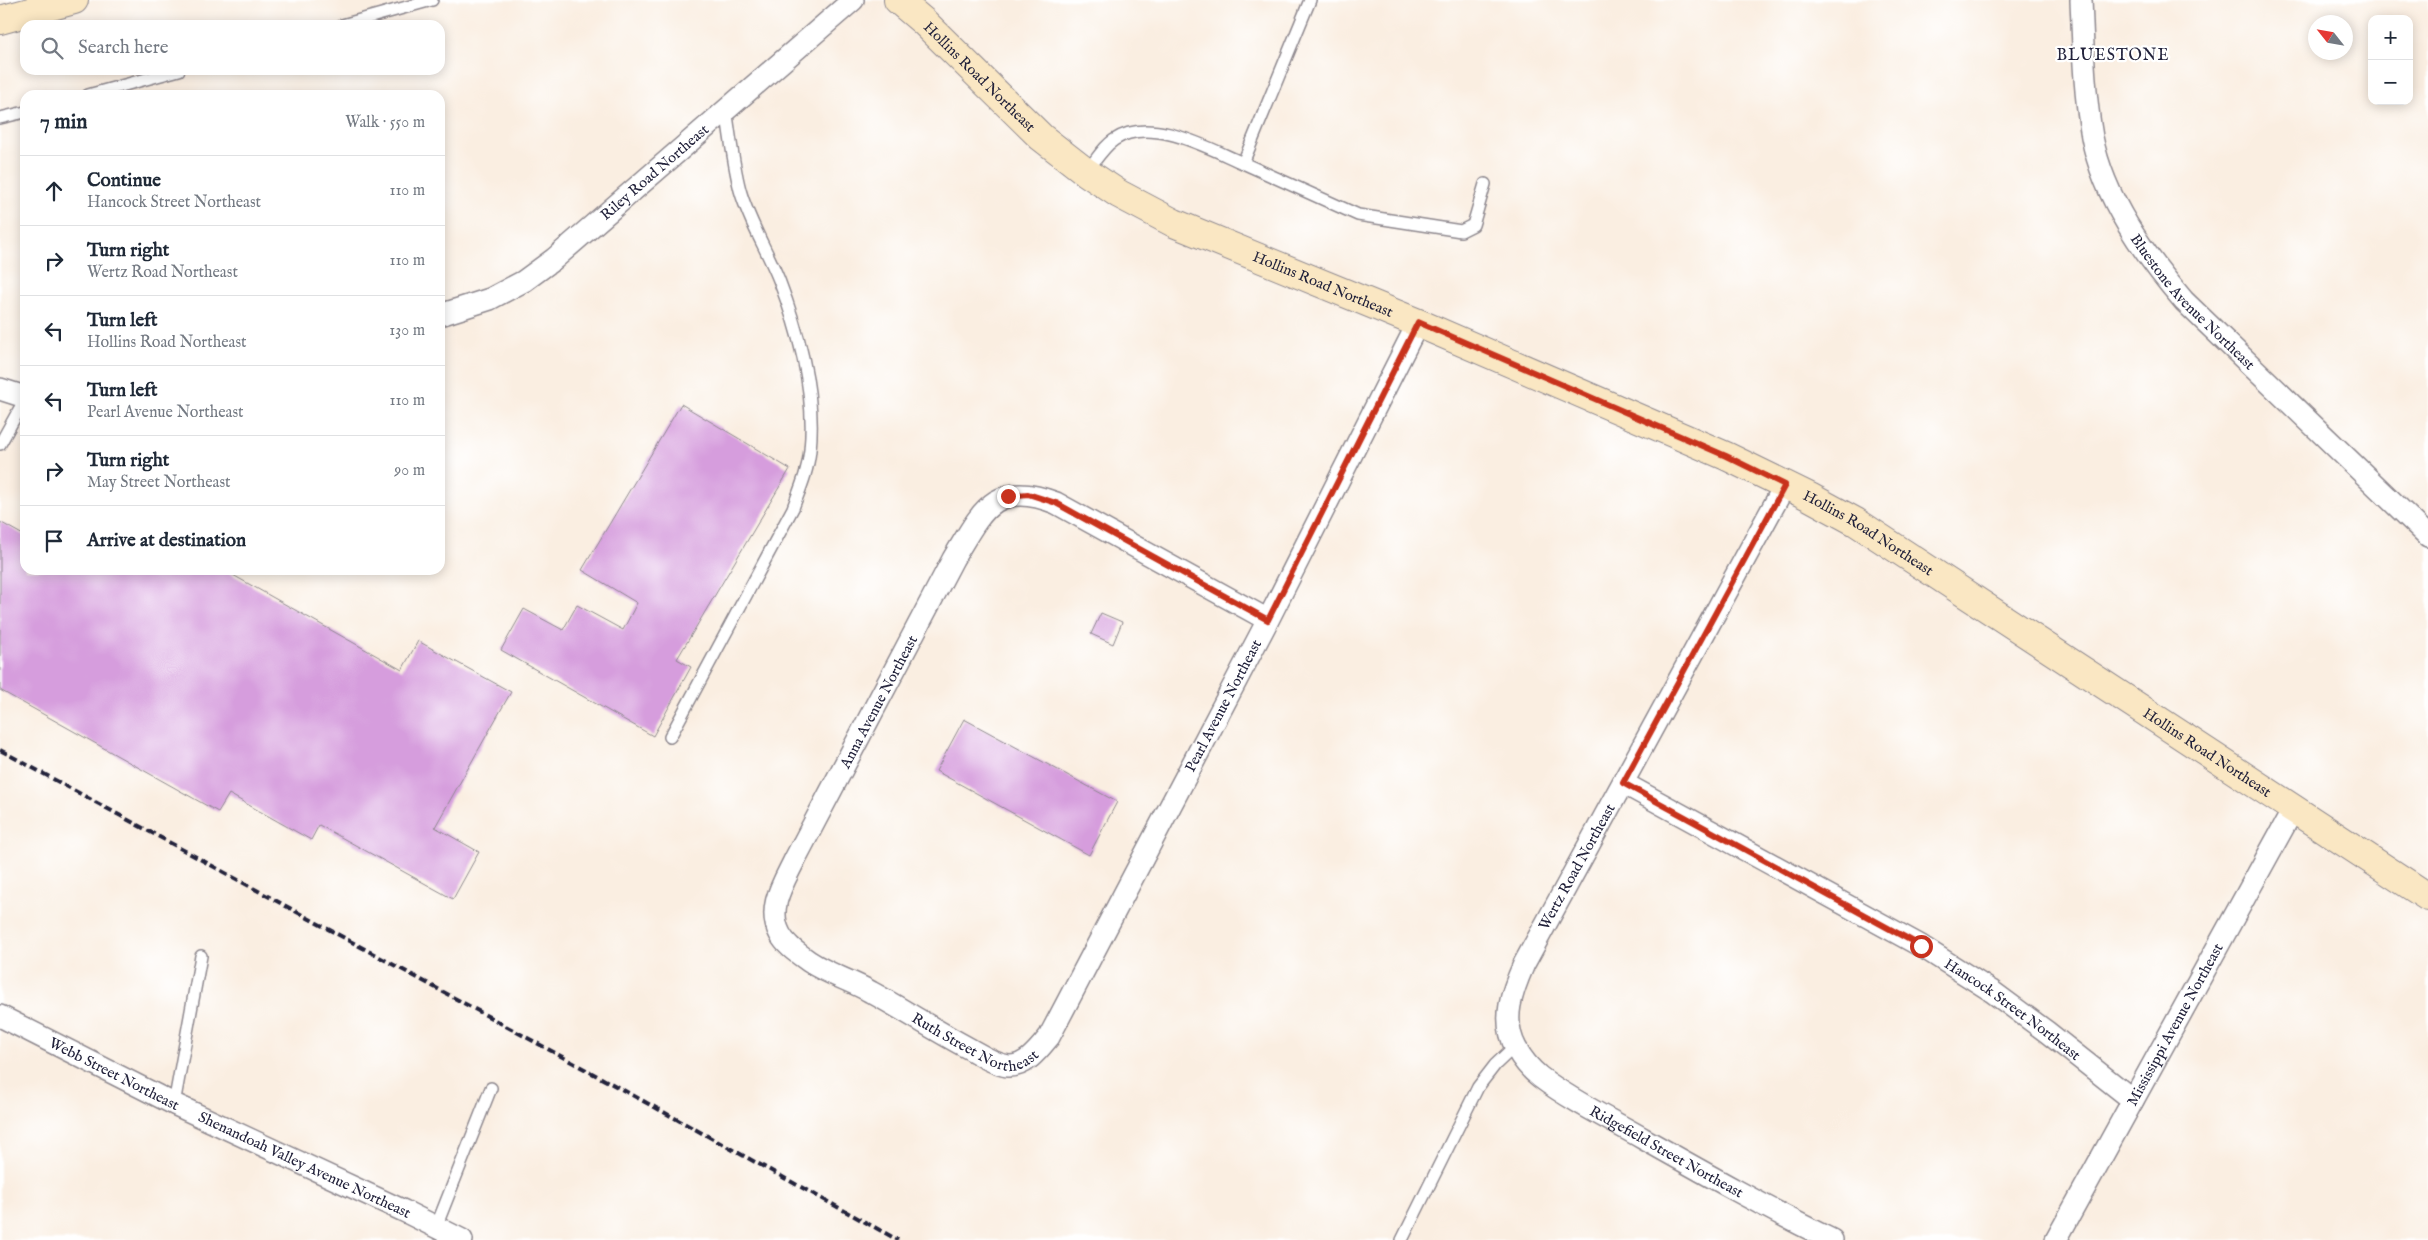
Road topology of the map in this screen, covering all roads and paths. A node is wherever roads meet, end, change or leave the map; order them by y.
1 (74, 0) edge
2 (432, 0) edge
3 (853, 0) edge
4 (898, 0) edge
5 (1310, 0) edge
6 (2081, 0) edge
7 (0, 20) edge
8 (360, 20) edge
9 (161, 75) edge
10 (106, 90) edge
11 (726, 108) junction
12 (20, 113) edge
13 (0, 118) edge
14 (1243, 163) junction
15 (1086, 172) junction
16 (1485, 184) dead end
17 (445, 313) edge
18 (1418, 322) junction
19 (0, 388) edge
20 (20, 396) edge
21 (20, 407) edge
22 (0, 444) edge
23 (1785, 485) junction
24 (2428, 536) edge
25 (1268, 620) junction
26 (670, 737) dead end
27 (1623, 783) junction
28 (2294, 808) junction
29 (1162, 822) joint
30 (808, 836) joint
31 (2428, 897) edge
32 (201, 956) dead end
33 (0, 1016) edge
34 (1515, 1046) junction
35 (491, 1088) dead end
36 (2133, 1100) junction
37 (174, 1104) junction
38 (435, 1234) edge
39 (462, 1240) edge
40 (1402, 1240) edge
41 (1832, 1240) edge
42 (2056, 1240) edge

1 - 7 main road
2 - 8 lane
3 - 11 street, Riley Road Northeast
4 - 15 main road, Hollins Road Northeast
5 - 14 lane
6 - 24 street, Bluestone Avenue Northeast
9 - 10 lane
11 - 17 street, Riley Road Northeast
11 - 26 lane
12 - 13 lane
14 - 15 lane
14 - 16 lane
15 - 18 main road, Hollins Road Northeast
18 - 23 main road, Hollins Road Northeast
18 - 25 street, Pearl Avenue Northeast
19 - 20 street
21 - 22 lane
23 - 27 street, Wertz Road Northeast
23 - 28 main road, Hollins Road Northeast
25 - 29 street, Pearl Avenue Northeast
25 - 30 street, Anna Avenue Northeast
27 - 34 street, Wertz Road Northeast
27 - 36 street, Hancock Street Northeast
28 - 31 main road, Hollins Road Northeast
28 - 36 street, Mississippi Avenue Northeast
29 - 30 street, Ruth Street Northeast
32 - 37 lane, Webb Street Northeast
33 - 37 street, Webb Street Northeast
34 - 40 lane
34 - 41 street, Ridgefield Street Northeast
35 - 38 lane
36 - 42 street, Mississippi Avenue Northeast
37 - 38 street, Shenandoah Valley Avenue Northeast
38 - 39 street, Shenandoah Valley Avenue Northeast

